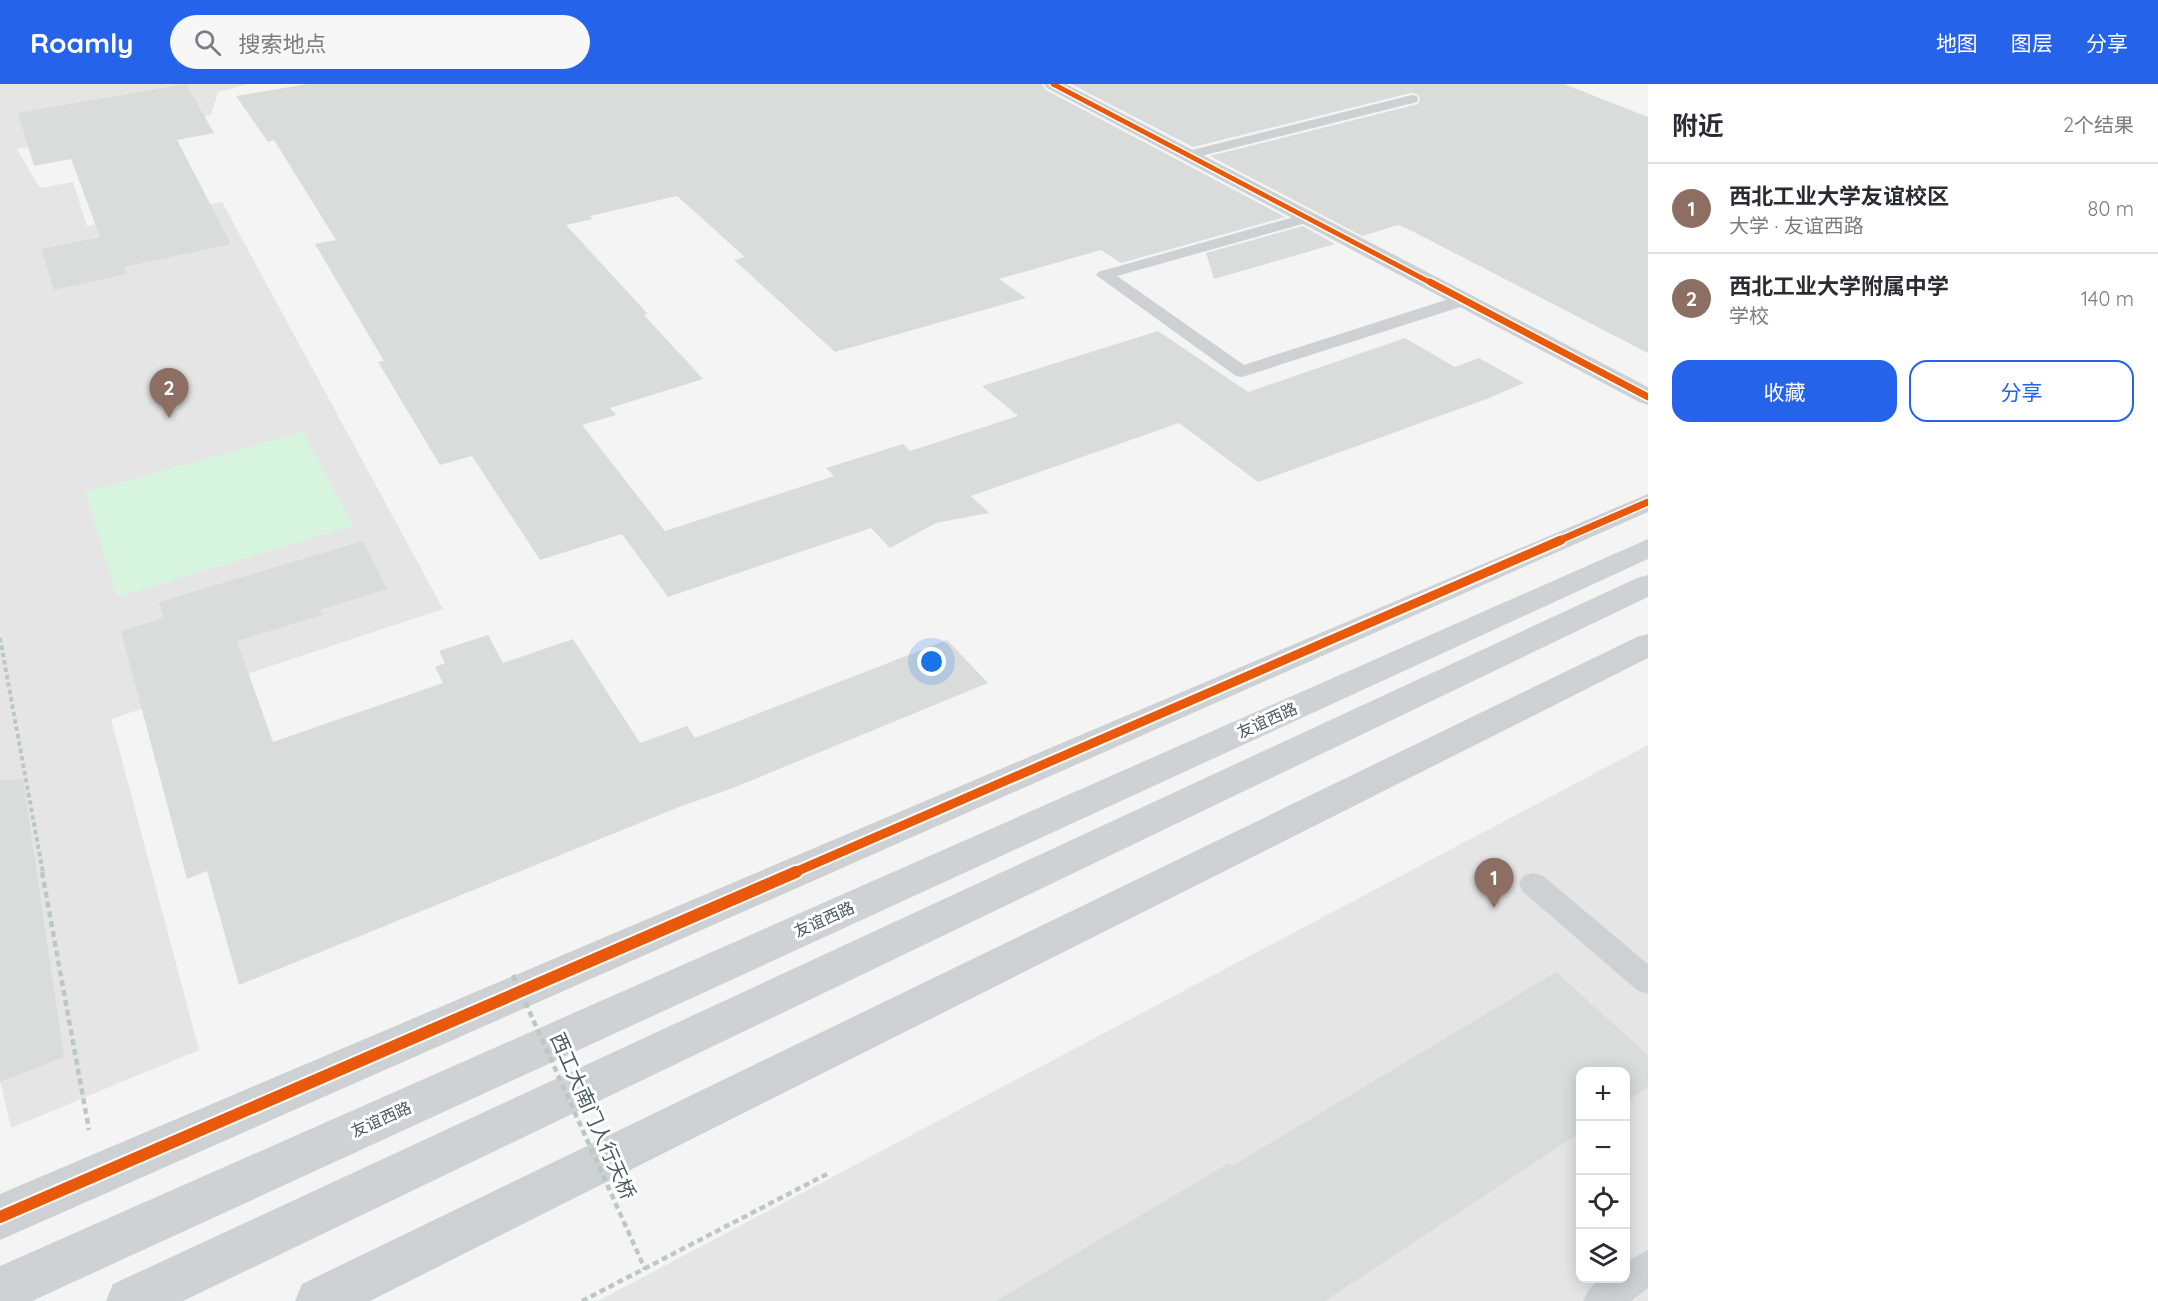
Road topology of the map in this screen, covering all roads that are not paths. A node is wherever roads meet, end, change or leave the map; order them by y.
1 (1053, 84) edge
2 (1412, 99) dead end
3 (1189, 155) junction
4 (1308, 218) junction
5 (1464, 300) junction
6 (1648, 397) edge
7 (1648, 502) edge
8 (1648, 548) edge
9 (1648, 585) edge
10 (1648, 645) edge
11 (1533, 884) dead end
12 (1648, 982) edge
13 (0, 1217) edge
14 (1648, 1267) edge
15 (0, 1291) edge
16 (130, 1301) edge
17 (319, 1301) edge
18 (1601, 1301) edge

1 - 3 street
2 - 3 lane
3 - 4 street
4 - 5 street
4 - 5 lane
5 - 6 street
7 - 13 street
8 - 15 main road, 友谊西路
9 - 16 main road
10 - 17 street
11 - 12 lane
14 - 18 lane

